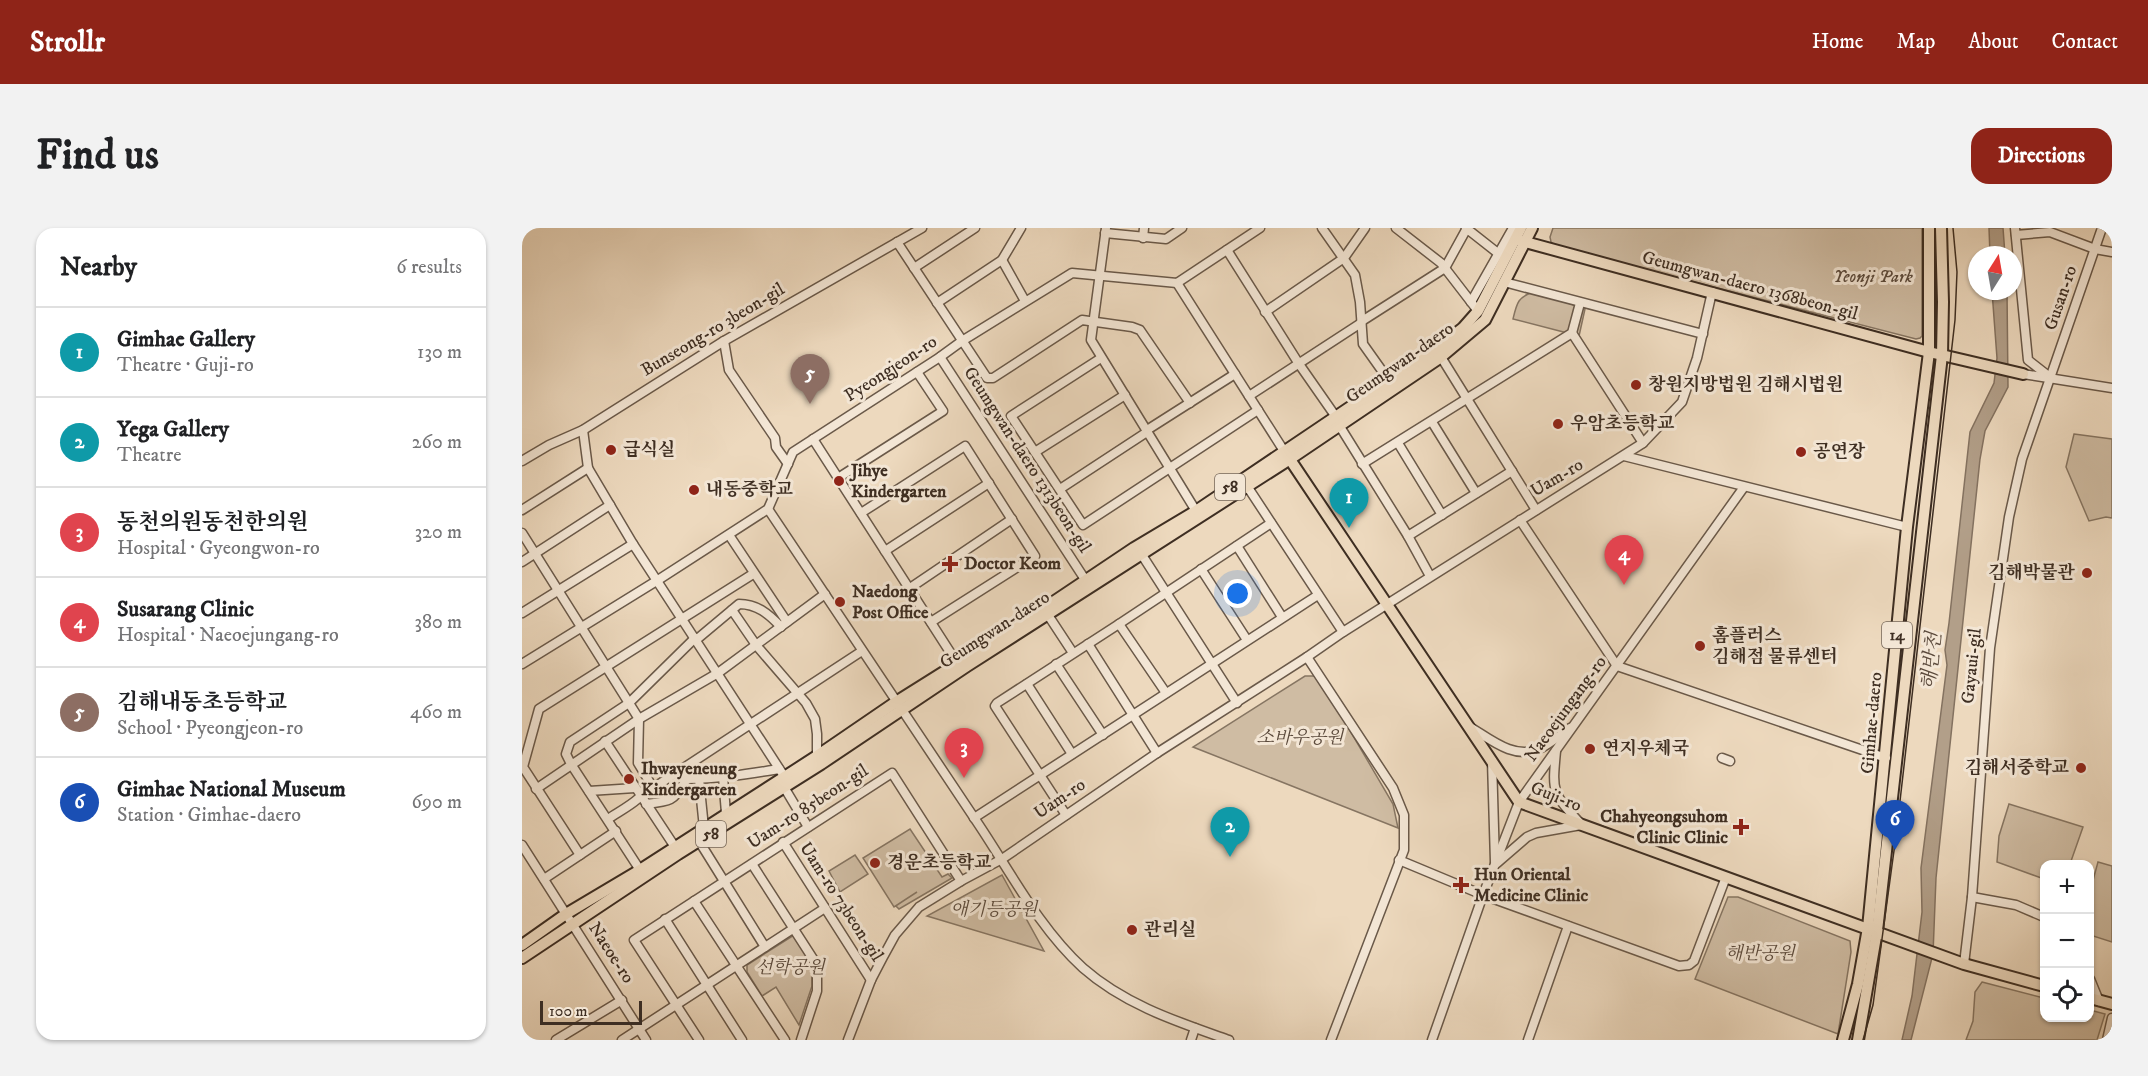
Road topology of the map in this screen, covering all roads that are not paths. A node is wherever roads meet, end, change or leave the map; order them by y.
1 (922, 228) edge
2 (975, 228) edge
3 (1021, 228) edge
4 (1182, 228) edge
5 (1260, 228) edge
6 (1322, 228) edge
7 (1365, 228) edge
8 (1396, 228) edge
9 (1467, 228) edge
10 (1521, 228) edge
11 (1532, 228) edge
12 (1929, 228) edge
13 (1941, 228) edge
14 (2102, 228) edge
15 (1105, 230) edge
16 (2051, 230) edge
17 (2015, 231) edge
18 (1144, 233) edge
19 (1518, 237) edge
20 (897, 242) junction
21 (2095, 249) junction
22 (1227, 250) junction
23 (2112, 252) edge
24 (1499, 254) junction
25 (1344, 258) junction
26 (1002, 260) junction
27 (1445, 267) junction
28 (914, 268) junction
29 (1099, 275) junction
30 (1504, 282) junction
31 (1177, 283) junction
32 (1712, 292) junction
33 (1025, 301) junction
34 (937, 303) junction
35 (1580, 303) junction
36 (1474, 307) junction
37 (1265, 312) junction
38 (1093, 322) junction
39 (1361, 322) junction
40 (1572, 333) junction
41 (1703, 334) junction
42 (724, 341) junction
43 (963, 341) junction
44 (1929, 352) junction
45 (1942, 355) junction
46 (940, 357) junction
47 (1101, 357) junction
48 (1441, 357) junction
49 (1299, 364) junction
50 (918, 372) junction
51 (1235, 374) junction
52 (2024, 374) joint
53 (2050, 378) junction
54 (1390, 382) junction
55 (2112, 387) edge
56 (1125, 395) junction
57 (1249, 396) junction
58 (1468, 399) junction
59 (1190, 403) junction
60 (1258, 410) junction
61 (1338, 421) junction
62 (1432, 422) junction
63 (583, 430) junction
64 (1147, 431) junction
65 (813, 439) junction
66 (1398, 443) junction
67 (1644, 443) junction
68 (1035, 452) junction
69 (1287, 455) junction
70 (1624, 456) junction
71 (522, 461) edge
72 (788, 464) junction
73 (1362, 464) junction
74 (588, 468) junction
75 (1168, 468) junction
76 (1512, 471) junction
77 (838, 478) junction
78 (989, 483) junction
79 (1247, 486) junction
80 (1744, 487) junction
81 (1060, 489) junction
82 (1476, 493) junction
83 (610, 505) junction
84 (768, 509) junction
85 (522, 510) edge
86 (1536, 510) junction
87 (1196, 511) junction
88 (861, 513) junction
89 (1442, 515) junction
90 (1012, 519) junction
91 (1520, 520) junction
92 (1271, 523) junction
93 (1907, 526) junction
94 (522, 533) edge
95 (729, 535) junction
96 (1408, 536) junction
97 (633, 544) junction
98 (1237, 546) junction
99 (885, 551) junction
100 (534, 554) junction
101 (1142, 555) junction
102 (522, 562) edge
103 (1201, 569) junction
104 (753, 574) junction
105 (1430, 576) junction
106 (658, 580) junction
107 (1086, 581) junction
108 (909, 588) junction
109 (558, 591) junction
110 (1166, 592) junction
111 (825, 594) junction
112 (1318, 595) junction
113 (1387, 604) junction
114 (732, 610) junction
115 (522, 613) edge
116 (1048, 615) junction
117 (1282, 617) junction
118 (682, 618) junction
119 (931, 622) junction
120 (1119, 624) junction
121 (784, 625) junction
122 (581, 629) junction
123 (1343, 632) junction
124 (696, 639) junction
125 (1247, 640) junction
126 (1088, 644) junction
127 (756, 645) junction
128 (862, 651) junction
129 (1073, 653) junction
130 (1307, 657) junction
131 (957, 663) junction
132 (1056, 663) junction
133 (1212, 663) junction
134 (522, 664) edge
135 (1617, 666) junction
136 (606, 667) junction
137 (718, 673) junction
138 (1027, 684) junction
139 (796, 693) junction
140 (1166, 693) junction
141 (629, 703) junction
142 (1237, 703) junction
143 (898, 707) junction
144 (1134, 715) junction
145 (639, 719) junction
146 (752, 724) junction
147 (1575, 724) junction
148 (1470, 727) junction
149 (1102, 735) junction
150 (526, 739) edge
151 (605, 741) junction
152 (1556, 751) junction
153 (1157, 753) junction
154 (1072, 754) junction
155 (817, 756) junction
156 (1886, 758) junction
157 (1492, 760) junction
158 (571, 764) junction
159 (681, 771) junction
160 (1040, 775) junction
161 (723, 777) junction
162 (782, 778) junction
163 (687, 779) junction
164 (699, 779) junction
165 (635, 788) junction
166 (536, 789) junction
167 (589, 791) junction
168 (644, 800) junction
169 (1519, 802) junction
170 (726, 813) junction
171 (1066, 815) junction
172 (974, 818) junction
173 (608, 819) junction
174 (1581, 825) junction
175 (808, 827) junction
176 (704, 828) junction
177 (616, 831) junction
178 (699, 841) junction
179 (783, 842) junction
180 (522, 845) edge
181 (675, 847) junction
182 (580, 855) junction
183 (1002, 859) junction
184 (1399, 860) junction
185 (752, 864) junction
186 (1495, 865) junction
187 (640, 870) junction
188 (1726, 877) junction
189 (544, 879) junction
190 (723, 880) junction
191 (961, 881) junction
192 (1483, 896) junction
193 (1972, 897) junction
194 (694, 901) junction
195 (825, 908) junction
196 (566, 914) junction
197 (2040, 915) edge
198 (664, 919) junction
199 (573, 924) junction
200 (1568, 926) junction
201 (795, 928) junction
202 (1873, 930) junction
203 (522, 945) edge
204 (765, 947) junction
205 (522, 958) edge
206 (1964, 964) junction
207 (737, 966) junction
208 (871, 980) junction
209 (707, 985) junction
210 (2040, 985) edge
211 (2094, 999) edge
212 (622, 1000) junction
213 (2112, 1004) edge
214 (676, 1005) junction
215 (2112, 1018) edge
216 (1195, 1028) junction
217 (639, 1029) junction
218 (556, 1040) edge
219 (622, 1040) edge
220 (646, 1040) edge
221 (699, 1040) edge
222 (742, 1040) edge
223 (785, 1040) edge
224 (801, 1040) edge
225 (848, 1040) edge
226 (1191, 1040) edge
227 (1229, 1040) edge
228 (1331, 1040) edge
229 (1432, 1040) edge
230 (1528, 1040) edge
231 (1844, 1040) edge
232 (1858, 1040) edge
233 (2107, 1040) edge

1 - 20 street, Bunseong-ro 3beon-gil
2 - 28 street
3 - 26 street
4 - 18 street
5 - 22 street
6 - 25 street
7 - 25 street
8 - 27 street
9 - 24 street
9 - 27 street
10 - 19 main road, Geumgwan-daero / 58
11 - 19 main road, Geumgwan-daero
12 - 44 main road, Gimhae-daero / 14
13 - 45 main road, Gimhae-daero
14 - 21 street, Gusan-ro
15 - 18 street
15 - 29 street
16 - 17 street
16 - 21 street
17 - 53 street
19 - 24 street
19 - 30 main road, Geumgwan-daero
19 - 32 main road, Geumgwan-daero 1368beon-gil
19 - 36 main road, Geumgwan-daero / 58
20 - 28 street
20 - 42 street, Bunseong-ro 3beon-gil
21 - 23 street
21 - 53 street, Gusan-ro
22 - 31 street
22 - 37 street
24 - 36 street
25 - 37 street
25 - 39 street
26 - 33 street
26 - 34 street
27 - 36 street
27 - 39 street
28 - 34 street
29 - 31 street, Pyeongjeon-ro
29 - 33 street, Pyeongjeon-ro
29 - 38 street
30 - 35 street
30 - 48 main road, Geumgwan-daero
31 - 51 street
32 - 41 street, Uam-ro
32 - 44 main road, Geumgwan-daero 1368beon-gil
33 - 43 street, Pyeongjeon-ro
34 - 43 street
35 - 40 street
35 - 41 street
36 - 54 main road, Geumgwan-daero / 58
37 - 49 street
38 - 43 street
38 - 47 street
38 - 59 street
39 - 49 street
39 - 54 street
40 - 58 street
40 - 67 street
41 - 67 street, Uam-ro
42 - 63 street, Bunseong-ro 3beon-gil
42 - 72 street
43 - 46 street, Pyeongjeon-ro
44 - 45 main road, Geumgwan-daero 1368beon-gil
44 - 93 main road, Gimhae-daero / 14
45 - 52 main road, Geumgwan-daero 1368beon-gil
45 - 202 main road, Gimhae-daero
46 - 50 street, Pyeongjeon-ro
46 - 107 street, Geumgwan-daero 1313beon-gil
47 - 56 street
47 - 68 street, Geumgwan-daero 1313beon-gil
48 - 58 street
48 - 61 main road, Geumgwan-daero
49 - 57 street
49 - 61 street
50 - 65 street, Pyeongjeon-ro
50 - 77 street
51 - 57 street
51 - 59 street
52 - 53 street
53 - 55 street
53 - 193 street, Gayaui-gil
54 - 61 main road, Geumgwan-daero / 58
56 - 64 street
56 - 68 street
57 - 60 street
58 - 62 street
58 - 76 street
59 - 64 street
60 - 69 street
60 - 75 street
61 - 69 main road, Geumgwan-daero / 58
61 - 73 street
62 - 66 street
62 - 82 street
63 - 71 street, Bunseong-ro 3beon-gil
63 - 74 street
64 - 75 street
64 - 81 street
65 - 72 street, Pyeongjeon-ro
65 - 77 street
66 - 73 street
66 - 89 street
67 - 70 street, Uam-ro
68 - 81 street, Geumgwan-daero 1313beon-gil
69 - 79 main road, Geumgwan-daero
69 - 87 main road, Geumgwan-daero / 58
69 - 113 main road, Guji-ro
70 - 80 street
70 - 86 street, Uam-ro
72 - 84 street, Pyeongjeon-ro
73 - 96 street
74 - 83 street
74 - 85 street
75 - 81 street, Geumgwan-daero 1313beon-gil
75 - 87 street
76 - 82 street
76 - 86 street
77 - 88 street
78 - 88 street
78 - 90 street
78 - 99 street
79 - 92 street
79 - 101 main road, Geumgwan-daero
80 - 93 street
80 - 135 street, Naeoejungang-ro
82 - 89 street
83 - 97 street
83 - 100 street
84 - 95 street
84 - 111 street
86 - 91 street, Uam-ro
87 - 107 main road, Geumgwan-daero / 58
88 - 99 street
89 - 96 street
90 - 108 street
90 - 119 street
91 - 105 street, Uam-ro
91 - 135 street
92 - 98 street
92 - 112 street
93 - 156 main road, Gimhae-daero / 14
94 - 100 street
95 - 104 street
95 - 106 street
96 - 105 street
97 - 106 street
97 - 109 street
98 - 103 street
98 - 117 street
99 - 108 street
100 - 102 street
100 - 109 street
101 - 110 street
101 - 116 main road, Geumgwan-daero
103 - 110 street
103 - 125 street
104 - 118 street
104 - 121 street
105 - 113 street, Uam-ro
106 - 118 street
106 - 122 street
107 - 131 main road, Geumgwan-daero / 58
108 - 119 street
109 - 115 street
109 - 122 street
110 - 120 street
110 - 133 street
111 - 121 street
111 - 128 street
112 - 117 street
112 - 123 street
113 - 123 street, Uam-ro
113 - 148 main road, Guji-ro
114 - 121 street
114 - 124 street
114 - 127 street
116 - 129 street
116 - 143 main road, Geumgwan-daero
117 - 125 street
118 - 124 street
118 - 136 street
119 - 131 street
120 - 126 street
120 - 140 street
121 - 127 street
122 - 134 street
122 - 136 street
123 - 130 street, Uam-ro
124 - 137 street
124 - 141 street
125 - 133 street
126 - 129 street
126 - 144 street
127 - 137 street
127 - 139 street
128 - 139 street
128 - 143 street
129 - 132 street
130 - 142 street, Uam-ro
130 - 184 street
131 - 143 main road, Geumgwan-daero / 58
132 - 138 street
132 - 149 street
133 - 140 street
133 - 142 street
135 - 147 street, Naeoejungang-ro
135 - 156 street
136 - 141 street
136 - 150 street
137 - 145 street
137 - 146 street
138 - 154 street
138 - 160 street
139 - 146 street
139 - 155 street
140 - 144 street
141 - 145 street
141 - 158 street
142 - 153 street, Uam-ro
143 - 155 main road, Geumgwan-daero / 58
143 - 162 main road, Geumgwan-daero / 58
143 - 172 street
144 - 149 street
144 - 153 street
145 - 151 street
145 - 168 street
146 - 159 street
146 - 162 street
147 - 148 street
147 - 152 street, Naeoejungang-ro
148 - 157 main road, Guji-ro
149 - 154 street
150 - 166 street
151 - 158 street
151 - 165 street
152 - 169 street, Naeoejungang-ro
152 - 174 street
153 - 171 street, Uam-ro
154 - 160 street
155 - 162 main road, Geumgwan-daero / 58
156 - 202 main road, Gimhae-daero / 14
157 - 169 main road, Guji-ro
157 - 186 street
158 - 166 street
158 - 167 street
159 - 163 street
159 - 168 street
160 - 171 street
160 - 172 street
161 - 162 street
161 - 164 street
161 - 170 street
162 - 170 main road, Geumgwan-daero / 58
162 - 175 street
162 - 178 main road, Geumgwan-daero / 58
163 - 164 street
163 - 168 street
164 - 176 street
165 - 167 street
165 - 168 street
166 - 182 street
167 - 173 street
168 - 173 street
168 - 181 street
169 - 174 main road, Guji-ro
169 - 186 street, Naeoejungang-ro
170 - 176 main road, Geumgwan-daero / 58
171 - 183 street, Uam-ro
172 - 183 street
173 - 177 street
174 - 186 street
174 - 188 main road, Guji-ro
175 - 179 street, Uam-ro 85beon-gil
175 - 191 street, Uam-ro 85beon-gil
176 - 181 main road, Geumgwan-daero / 58
177 - 182 street
177 - 187 street
178 - 190 street
178 - 199 main road, Geumgwan-daero / 58
179 - 185 street, Uam-ro 85beon-gil
179 - 195 street, Uam-ro 73beon-gil
180 - 189 street
181 - 187 main road, Geumgwan-daero / 58
182 - 189 street
183 - 191 street, Uam-ro
183 - 216 street
184 - 192 street
184 - 228 street
185 - 190 street, Uam-ro 85beon-gil
185 - 201 street
186 - 192 street, Naeoejungang-ro
187 - 196 main road, Geumgwan-daero / 58
188 - 200 street
188 - 202 main road, Guji-ro
189 - 196 street
190 - 194 street, Uam-ro 85beon-gil
190 - 204 street
191 - 208 street, Uam-ro
192 - 200 street
192 - 229 street, Naeoejungang-ro
193 - 197 street
193 - 206 street, Gayaui-gil
194 - 198 street, Uam-ro 85beon-gil
194 - 207 street
195 - 201 street
195 - 208 street, Uam-ro 73beon-gil
196 - 199 street, Naeoe-ro
196 - 203 main road, Geumgwan-daero / 58
198 - 209 street
198 - 214 street, Uam-ro 85beon-gil
199 - 205 main road, Geumgwan-daero / 58
199 - 212 street, Naeoe-ro
200 - 230 street
201 - 204 street
201 - 224 street
202 - 206 main road, Guji-ro
202 - 231 main road, Gimhae-daero / 14
202 - 232 main road, Gimhae-daero
204 - 207 street
206 - 210 main road, Guji-ro
207 - 209 street
207 - 223 street
208 - 225 street, Uam-ro
209 - 214 street
209 - 222 street
211 - 213 main road
212 - 217 street, Naeoe-ro
212 - 218 street
214 - 217 street
214 - 221 street
215 - 233 street
216 - 226 street
216 - 227 street
217 - 219 street
217 - 220 street, Naeoe-ro

